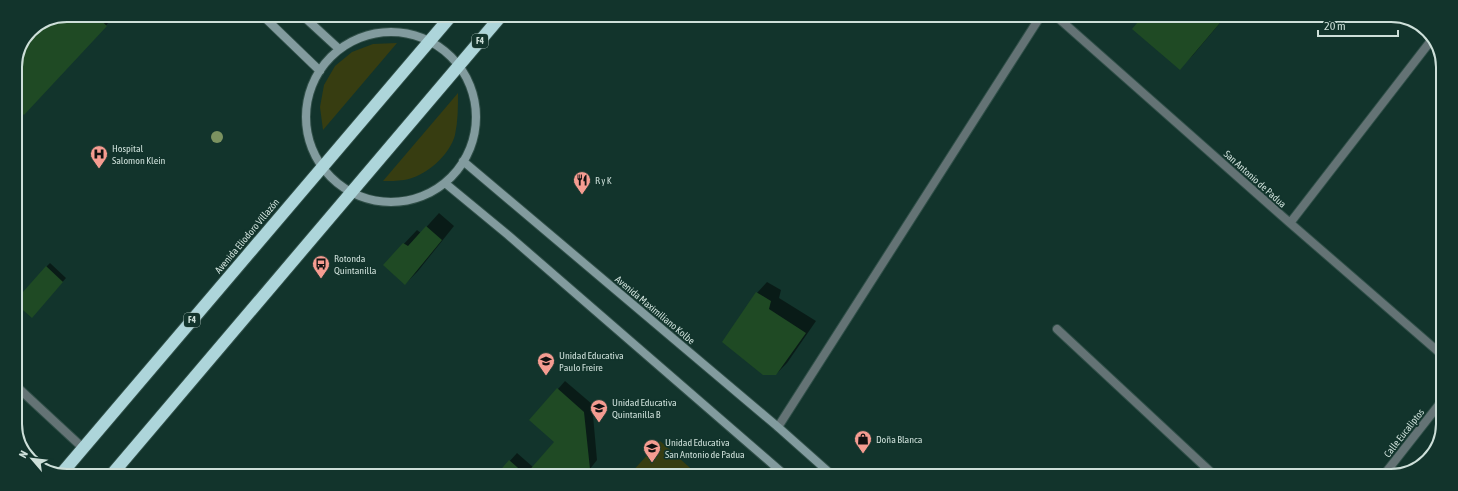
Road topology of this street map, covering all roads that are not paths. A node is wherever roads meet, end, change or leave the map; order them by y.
1 (269, 22) edge
2 (309, 22) edge
3 (446, 22) edge
4 (496, 22) edge
5 (1037, 22) edge
6 (1063, 22) edge
7 (430, 41) junction
8 (1429, 44) edge
9 (339, 49) junction
10 (459, 66) junction
11 (320, 71) junction
12 (464, 161) junction
13 (321, 168) junction
14 (445, 182) junction
15 (351, 193) junction
16 (1290, 223) junction
17 (1057, 329) dead end
18 (1436, 350) edge
19 (22, 391) edge
20 (1436, 408) edge
21 (778, 427) junction
22 (83, 448) junction
23 (66, 469) edge
24 (117, 469) edge
25 (778, 469) edge
26 (825, 469) edge
27 (1207, 469) edge
28 (1388, 469) edge

1 - 11 main road
2 - 9 main road
3 - 7 highway, Avenida Eliodoro Villazón / F4
4 - 10 highway, F4
5 - 21 street
6 - 16 street, San Antonio de Padua
7 - 9 main road
7 - 10 main road
7 - 13 highway, Avenida Eliodoro Villazón / F4
8 - 16 street
9 - 11 main road
10 - 12 main road
10 - 15 highway, F4
11 - 13 main road
12 - 14 main road
12 - 21 main road, Avenida Maximiliano Kolbe
13 - 15 main road
13 - 22 highway, Avenida Eliodoro Villazón / F4
14 - 15 main road
14 - 25 main road
15 - 24 highway, F4
16 - 18 street, San Antonio de Padua
17 - 27 street
19 - 22 street
20 - 28 street, Calle Eucaliptos
21 - 26 main road, Avenida Maximiliano Kolbe
22 - 23 highway, Avenida Eliodoro Villazón / F4

